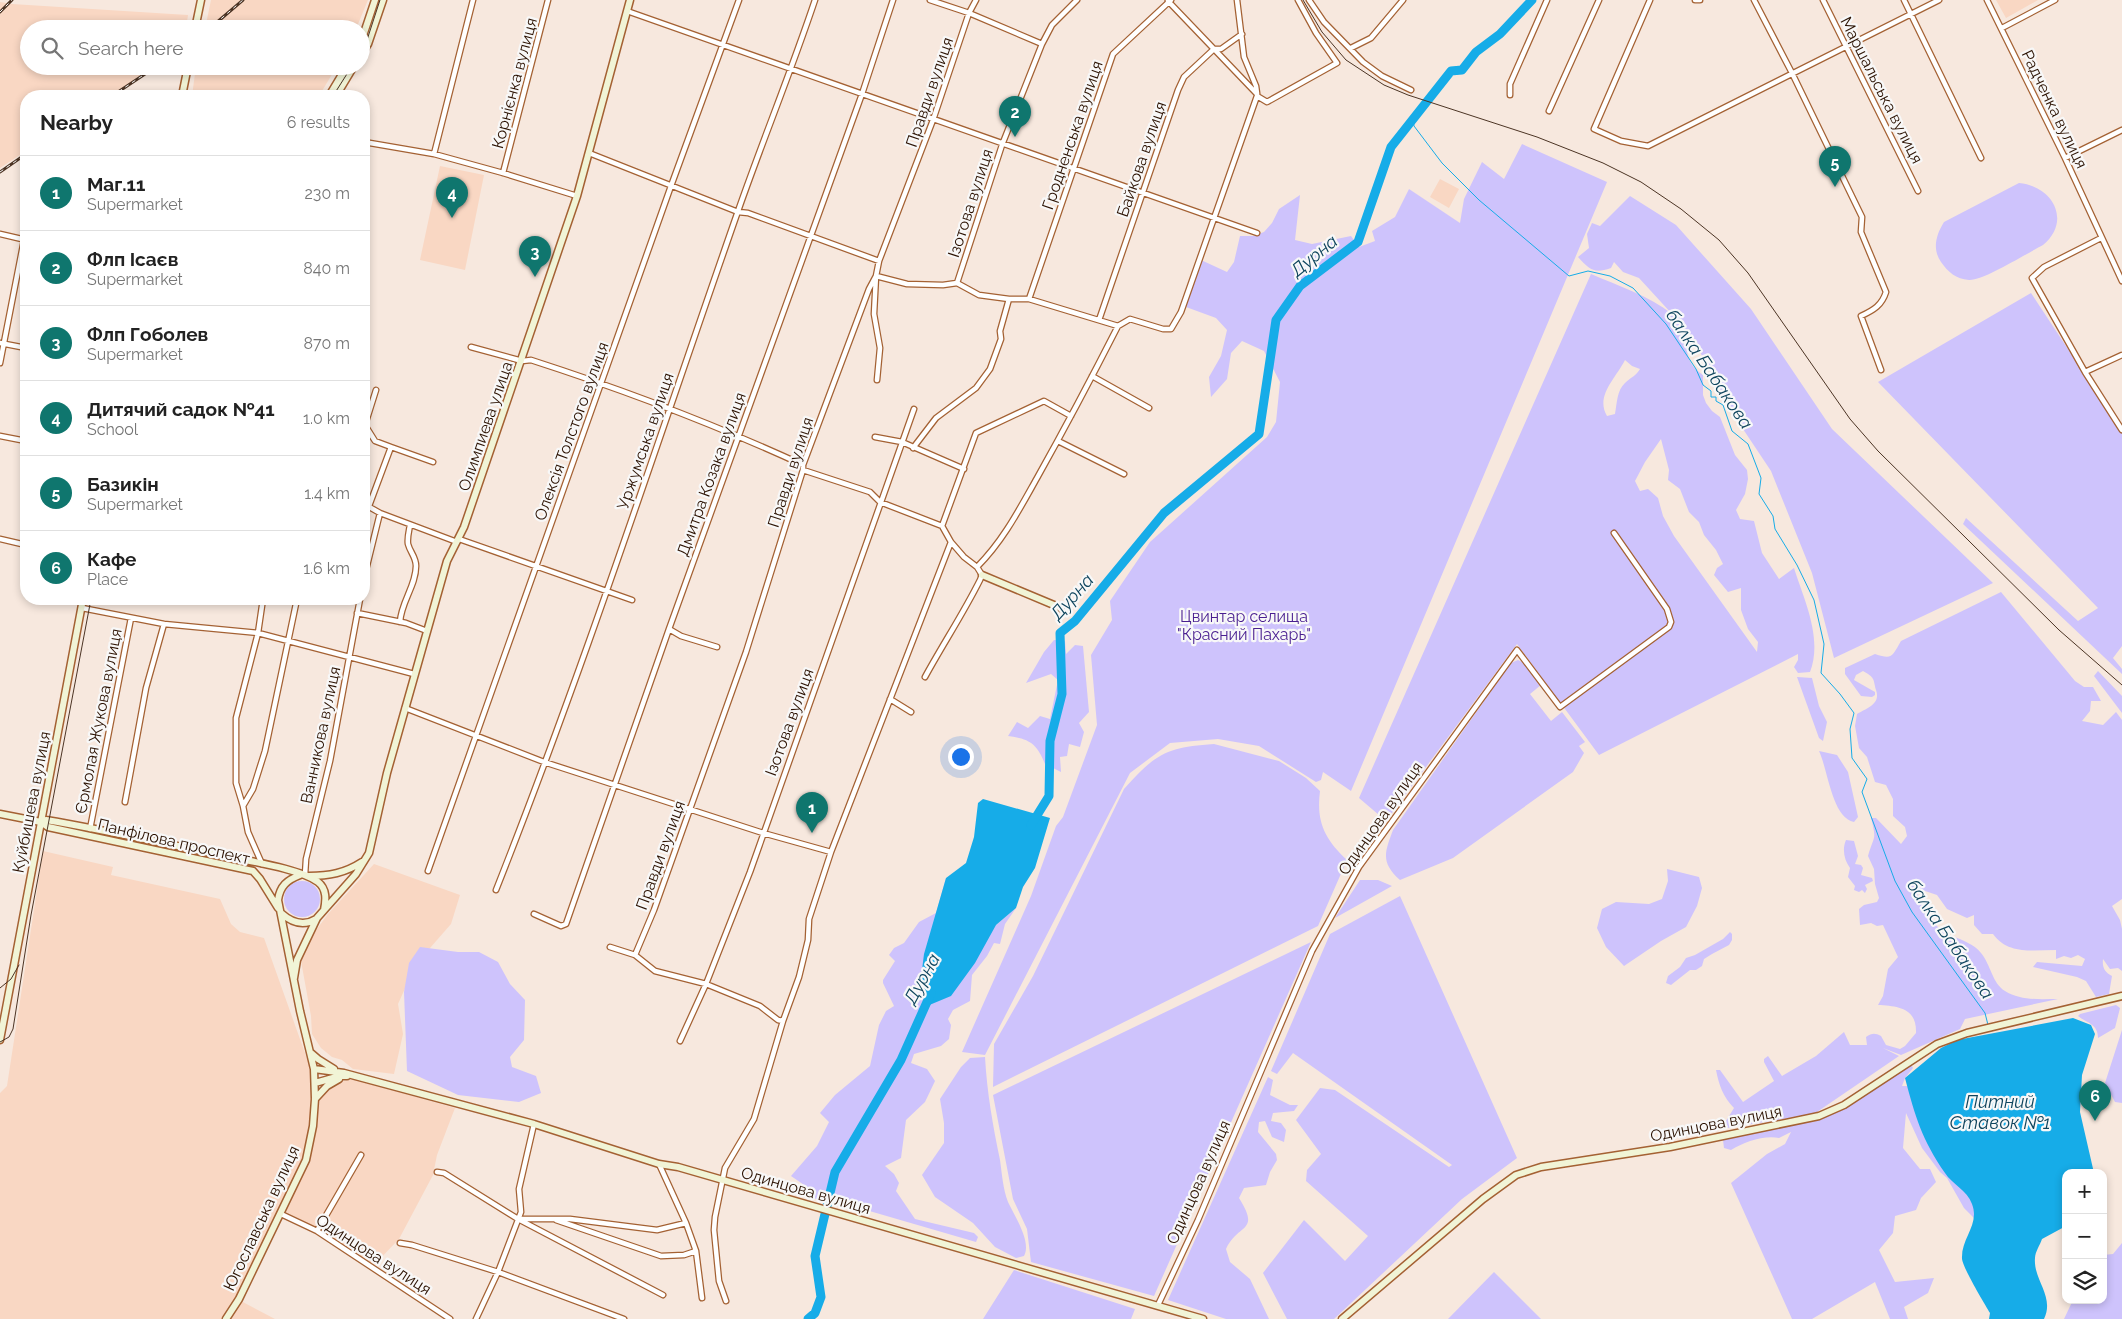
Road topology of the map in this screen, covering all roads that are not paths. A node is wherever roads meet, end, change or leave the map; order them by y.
1 (201, 0) edge
2 (375, 0) edge
3 (382, 0) edge
4 (473, 0) edge
5 (548, 0) edge
6 (630, 0) edge
7 (739, 0) edge
8 (816, 0) edge
9 (894, 0) edge
10 (930, 0) edge
11 (976, 0) edge
12 (1077, 0) edge
13 (1237, 0) edge
14 (1298, 0) edge
15 (1309, 0) edge
16 (1403, 0) edge
17 (1547, 0) edge
18 (1599, 0) edge
19 (1650, 0) edge
20 (1695, 0) edge
21 (1700, 0) edge
22 (1754, 0) edge
23 (1823, 0) edge
24 (1904, 0) edge
25 (1939, 0) edge
26 (1987, 0) edge
27 (2055, 0) edge
28 (939, 1) edge
29 (1169, 1) edge
30 (628, 12) junction
31 (969, 14) junction
32 (1911, 14) junction
33 (197, 20) edge
34 (368, 20) edge
35 (2002, 28) junction
36 (1242, 34) junction
37 (370, 39) edge
38 (723, 44) junction
39 (1042, 44) junction
40 (1846, 46) junction
41 (1351, 48) junction
42 (1214, 49) junction
43 (792, 68) junction
44 (1792, 72) junction
45 (186, 75) edge
46 (342, 75) edge
47 (349, 75) edge
48 (183, 90) edge
49 (333, 90) edge
50 (340, 90) edge
51 (1411, 90) dead end
52 (862, 94) junction
53 (1257, 95) junction
54 (1510, 95) dead end
55 (1548, 110) dead end
56 (933, 120) junction
57 (2122, 130) edge
58 (370, 143) edge
59 (1002, 145) junction
60 (434, 154) junction
61 (589, 154) junction
62 (1981, 158) dead end
63 (2065, 158) junction
64 (1073, 170) junction
65 (503, 173) junction
66 (671, 186) junction
67 (1918, 190) dead end
68 (1142, 194) junction
69 (577, 196) junction
70 (738, 212) junction
71 (1212, 219) junction
72 (1257, 233) dead end
73 (0, 234) edge
74 (810, 234) junction
75 (2101, 238) junction
76 (20, 239) edge
77 (879, 261) junction
78 (20, 262) edge
79 (876, 276) junction
80 (2122, 281) edge
81 (956, 283) junction
82 (1029, 298) junction
83 (1009, 299) junction
84 (1099, 320) junction
85 (1118, 326) junction
86 (2, 343) edge
87 (471, 346) dead end
88 (20, 347) edge
89 (2122, 355) edge
90 (522, 361) junction
91 (0, 363) edge
92 (1881, 370) dead end
93 (2085, 372) junction
94 (1092, 376) junction
95 (878, 380) dead end
96 (601, 383) junction
97 (376, 390) dead end
98 (670, 408) junction
99 (1148, 408) dead end
100 (370, 409) edge
101 (914, 409) dead end
102 (1071, 416) junction
103 (2122, 430) edge
104 (370, 432) edge
105 (738, 435) junction
106 (0, 436) edge
107 (875, 436) dead end
108 (20, 440) edge
109 (1058, 441) junction
110 (902, 442) junction
111 (391, 447) junction
112 (913, 448) junction
113 (433, 462) dead end
114 (803, 468) junction
115 (964, 469) junction
116 (1124, 474) dead end
117 (370, 496) edge
118 (880, 502) junction
119 (370, 507) edge
120 (380, 513) junction
121 (410, 524) junction
122 (942, 526) junction
123 (1614, 533) dead end
124 (0, 539) edge
125 (458, 541) junction
126 (951, 542) junction
127 (20, 544) edge
128 (370, 554) edge
129 (536, 566) junction
130 (977, 567) junction
131 (982, 575) junction
132 (606, 590) junction
133 (632, 600) dead end
134 (83, 605) edge
135 (262, 605) edge
136 (296, 605) edge
137 (359, 605) edge
138 (82, 608) junction
139 (1061, 608) dead end
140 (357, 612) junction
141 (131, 618) junction
142 (400, 622) junction
143 (164, 624) junction
144 (669, 629) junction
145 (427, 631) junction
146 (258, 633) junction
147 (289, 642) junction
148 (718, 647) dead end
149 (349, 658) junction
150 (414, 674) junction
151 (925, 677) dead end
152 (890, 699) junction
153 (405, 708) junction
154 (911, 712) dead end
155 (475, 735) junction
156 (544, 762) junction
157 (614, 785) junction
158 (125, 802) dead end
159 (243, 806) junction
160 (689, 810) junction
161 (0, 814) edge
162 (43, 824) junction
163 (90, 829) junction
164 (763, 833) junction
165 (831, 852) junction
166 (366, 860) junction
167 (262, 864) junction
168 (428, 871) dead end
169 (304, 875) junction
170 (496, 890) dead end
171 (280, 911) junction
172 (324, 911) junction
173 (534, 914) dead end
174 (318, 918) junction
175 (610, 947) dead end
176 (635, 955) junction
177 (294, 978) junction
178 (706, 984) junction
179 (2122, 996) edge
180 (784, 1021) junction
181 (0, 1040) edge
182 (680, 1041) dead end
183 (310, 1052) junction
184 (314, 1069) junction
185 (344, 1075) junction
186 (315, 1083) junction
187 (315, 1099) junction
188 (534, 1124) junction
189 (360, 1156) dead end
190 (659, 1164) junction
191 (437, 1172) dead end
192 (722, 1180) junction
193 (281, 1214) junction
194 (550, 1218) junction
195 (518, 1219) junction
196 (592, 1221) junction
197 (686, 1223) junction
198 (317, 1231) junction
199 (588, 1232) junction
200 (400, 1243) dead end
201 (696, 1251) junction
202 (498, 1272) junction
203 (663, 1295) dead end
204 (702, 1298) dead end
205 (726, 1300) dead end
206 (1158, 1305) junction
207 (226, 1319) edge
208 (450, 1319) edge
209 (476, 1319) edge
210 (624, 1319) edge
211 (1203, 1319) edge
212 (1342, 1319) edge

1 - 33 main road
2 - 34 main road
3 - 37 main road
4 - 60 street
5 - 65 street, Корнієнка вулиця
6 - 30 main road, Олимпиева улица
7 - 38 street, Олексія Толстого вулиця
8 - 43 street, Уржумська вулиця
9 - 52 street, Дмитра Козака вулиця
10 - 28 street
11 - 31 street, Правди вулиця
12 - 39 street, Ізотова вулиця
13 - 36 street
14 - 53 street
15 - 41 street
16 - 41 street
17 - 54 street
18 - 55 street
19 - 44 street
20 - 21 street
22 - 44 street
23 - 40 street, Маршальська вулиця
24 - 32 street
25 - 32 street
26 - 35 street, Радченка вулиця
27 - 35 street
28 - 31 street
29 - 42 street
29 - 64 street, Гродненська вулиця
30 - 38 street
30 - 61 main road, Олимпиева улица
31 - 39 street
31 - 56 street, Правди вулиця
32 - 40 street
32 - 62 street
35 - 63 street, Радченка вулиця
36 - 42 street, Байкова вулиця
36 - 53 street
38 - 43 street
38 - 66 street, Олексія Толстого вулиця
39 - 59 street, Ізотова вулиця
40 - 44 street
40 - 67 street, Маршальська вулиця
41 - 51 street
42 - 53 street
42 - 68 street, Байкова вулиця
43 - 52 street
43 - 70 street, Уржумська вулиця
44 - 92 street
45 - 48 main road
46 - 49 main road
47 - 50 main road
52 - 56 street
52 - 74 street, Дмитра Козака вулиця
53 - 71 street
56 - 59 street
56 - 77 street, Правди вулиця
57 - 63 street
58 - 60 street
59 - 64 street
59 - 81 street, Ізотова вулиця
60 - 65 street
61 - 66 street
61 - 69 main road, Олимпиева улица
63 - 75 street, Радченка вулиця
64 - 68 street
64 - 82 street, Гродненська вулиця
65 - 69 street
66 - 70 street
66 - 96 street, Олексія Толстого вулиця
68 - 71 street
68 - 84 street, Байкова вулиця
69 - 90 main road, Олимпиева улица
70 - 74 street
70 - 98 street, Уржумська вулиця
71 - 72 street
71 - 85 street
73 - 76 street
74 - 77 street
74 - 105 street, Дмитра Козака вулиця
75 - 80 street, Радченка вулиця
75 - 93 street
77 - 79 street, Правди вулиця
78 - 86 street
79 - 81 street
79 - 95 street
79 - 114 street, Правди вулиця
81 - 83 street
82 - 83 street
82 - 84 street
83 - 112 street
84 - 85 street
85 - 94 street
86 - 88 street
86 - 91 street
87 - 90 street
89 - 93 street
90 - 96 street
90 - 125 main road, Олимпиева улица
93 - 103 street
94 - 99 street
94 - 102 street
96 - 98 street
96 - 129 street, Олексія Толстого вулиця
97 - 100 street
98 - 105 street
98 - 132 street, Уржумська вулиця
101 - 110 street, Ізотова вулиця
102 - 109 street
102 - 115 street
104 - 111 street
105 - 114 street
105 - 144 street, Дмитра Козака вулиця
106 - 108 street
107 - 110 street
109 - 116 street
109 - 130 street
110 - 112 street
110 - 118 street, Ізотова вулиця
111 - 113 street
111 - 117 street
112 - 115 street
114 - 118 street
114 - 160 street, Правди вулиця
115 - 122 street
118 - 122 street
118 - 164 street, Ізотова вулиця
119 - 120 street
120 - 121 street
120 - 128 street
121 - 125 street
121 - 142 street
122 - 126 street
123 - 206 street, Одинцова вулиця
124 - 127 street
125 - 129 street
125 - 145 main road, Олимпиева улица
126 - 130 street
126 - 152 street
129 - 132 street
129 - 155 street, Олексія Толстого вулиця
130 - 131 street
131 - 139 main road
131 - 151 street
132 - 133 street
132 - 156 street, Уржумська вулиця
134 - 138 main road, Куйбишева вулиця
135 - 146 street
136 - 147 street
137 - 140 street, Ванникова вулиця
138 - 141 street
138 - 162 main road, Куйбишева вулиця
140 - 142 street
140 - 149 street, Ванникова вулиця
141 - 143 street
141 - 163 street, Єрмолая Жукова вулиця
142 - 145 street
143 - 146 street
143 - 158 street
144 - 148 street
144 - 157 street, Дмитра Козака вулиця
145 - 150 main road, Олимпиева улица
146 - 147 street
146 - 159 street
147 - 149 street
147 - 159 street
149 - 150 street
149 - 169 street, Ванникова вулиця
150 - 153 main road, Олимпиева улица
152 - 154 street
152 - 165 street
153 - 155 street
153 - 166 main road, Олимпиева улица
155 - 156 street
155 - 168 street, Олексія Толстого вулиця
156 - 157 street
156 - 170 street, Уржумська вулиця
157 - 160 street
157 - 173 street, Дмитра Козака вулиця
159 - 167 street
160 - 164 street
160 - 176 street, Правди вулиця
161 - 162 main road, Панфілова проспект
162 - 163 main road
162 - 171 main road, Панфілова проспект
162 - 181 main road, Куйбишева вулиця
163 - 167 main road
164 - 165 street
164 - 178 street, Ізотова вулиця
165 - 180 street
166 - 169 main road
166 - 172 main road
167 - 169 main road
169 - 171 main road
169 - 172 main road
171 - 174 main road
171 - 177 main road, Югославська вулиця
172 - 174 main road
174 - 177 main road
175 - 176 street
176 - 178 street
177 - 183 main road, Югославська вулиця
178 - 180 street
178 - 182 street, Ізотова вулиця
179 - 212 main road, Одинцова вулиця
180 - 192 street
183 - 184 main road, Югославська вулиця
183 - 185 main road
184 - 185 main road, Одинцова вулиця
184 - 186 main road, Югославська вулиця
185 - 186 main road, Одинцова вулиця
185 - 187 main road
185 - 188 main road, Одинцова вулиця
186 - 187 main road, Югославська вулиця
187 - 193 main road, Югославська вулиця
188 - 190 main road, Одинцова вулиця
188 - 195 street
189 - 198 street
190 - 192 main road, Одинцова вулиця
190 - 197 street
191 - 195 street
192 - 205 street
192 - 206 main road, Одинцова вулиця
193 - 198 street, Одинцова вулиця
193 - 207 main road, Югославська вулиця
194 - 195 street
194 - 196 street
194 - 199 street
195 - 202 street
195 - 203 street
196 - 197 street
196 - 199 street
197 - 201 street
198 - 208 street, Одинцова вулиця
199 - 201 street
200 - 202 street, Одинцова вулиця
201 - 204 street
202 - 209 street
202 - 210 street, Одинцова вулиця
206 - 211 main road, Одинцова вулиця

